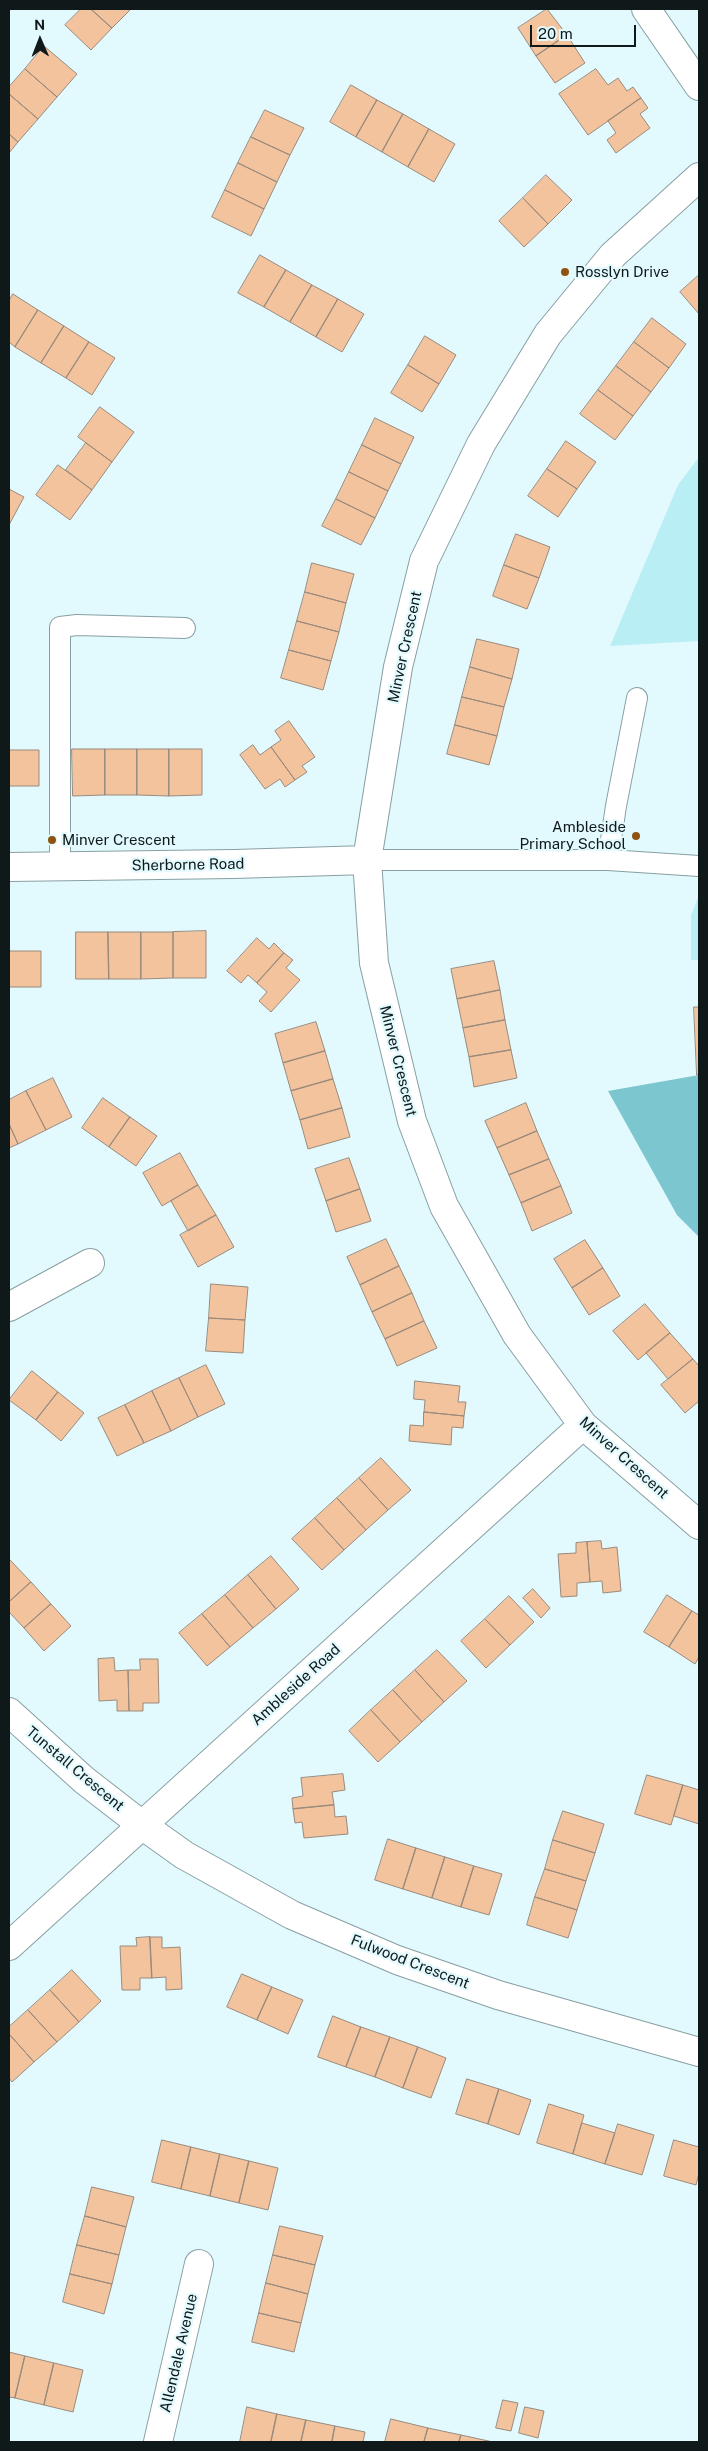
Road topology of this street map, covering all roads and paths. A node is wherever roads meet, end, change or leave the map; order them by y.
1 (646, 9) edge
2 (699, 86) edge
3 (699, 176) edge
4 (185, 628) dead end
5 (637, 698) dead end
6 (367, 860) junction
7 (608, 860) junction
8 (60, 866) junction
9 (699, 866) edge
10 (9, 867) edge
11 (90, 1263) dead end
12 (9, 1307) edge
13 (584, 1425) junction
14 (699, 1525) edge
15 (9, 1712) edge
16 (142, 1825) junction
17 (9, 1946) edge
18 (699, 2052) edge
19 (199, 2264) dead end
20 (158, 2442) edge

1 - 2 street
3 - 6 street, Minver Crescent
4 - 8 lane
5 - 7 lane
6 - 7 lane
6 - 8 street, Sherborne Road
6 - 13 street, Minver Crescent
7 - 9 lane
8 - 10 street, Sherborne Road
11 - 12 street
13 - 14 street, Minver Crescent
13 - 16 street, Ambleside Road
15 - 16 street, Tunstall Crescent
16 - 17 street, Ambleside Road
16 - 18 street, Fulwood Crescent
19 - 20 street, Allendale Avenue

